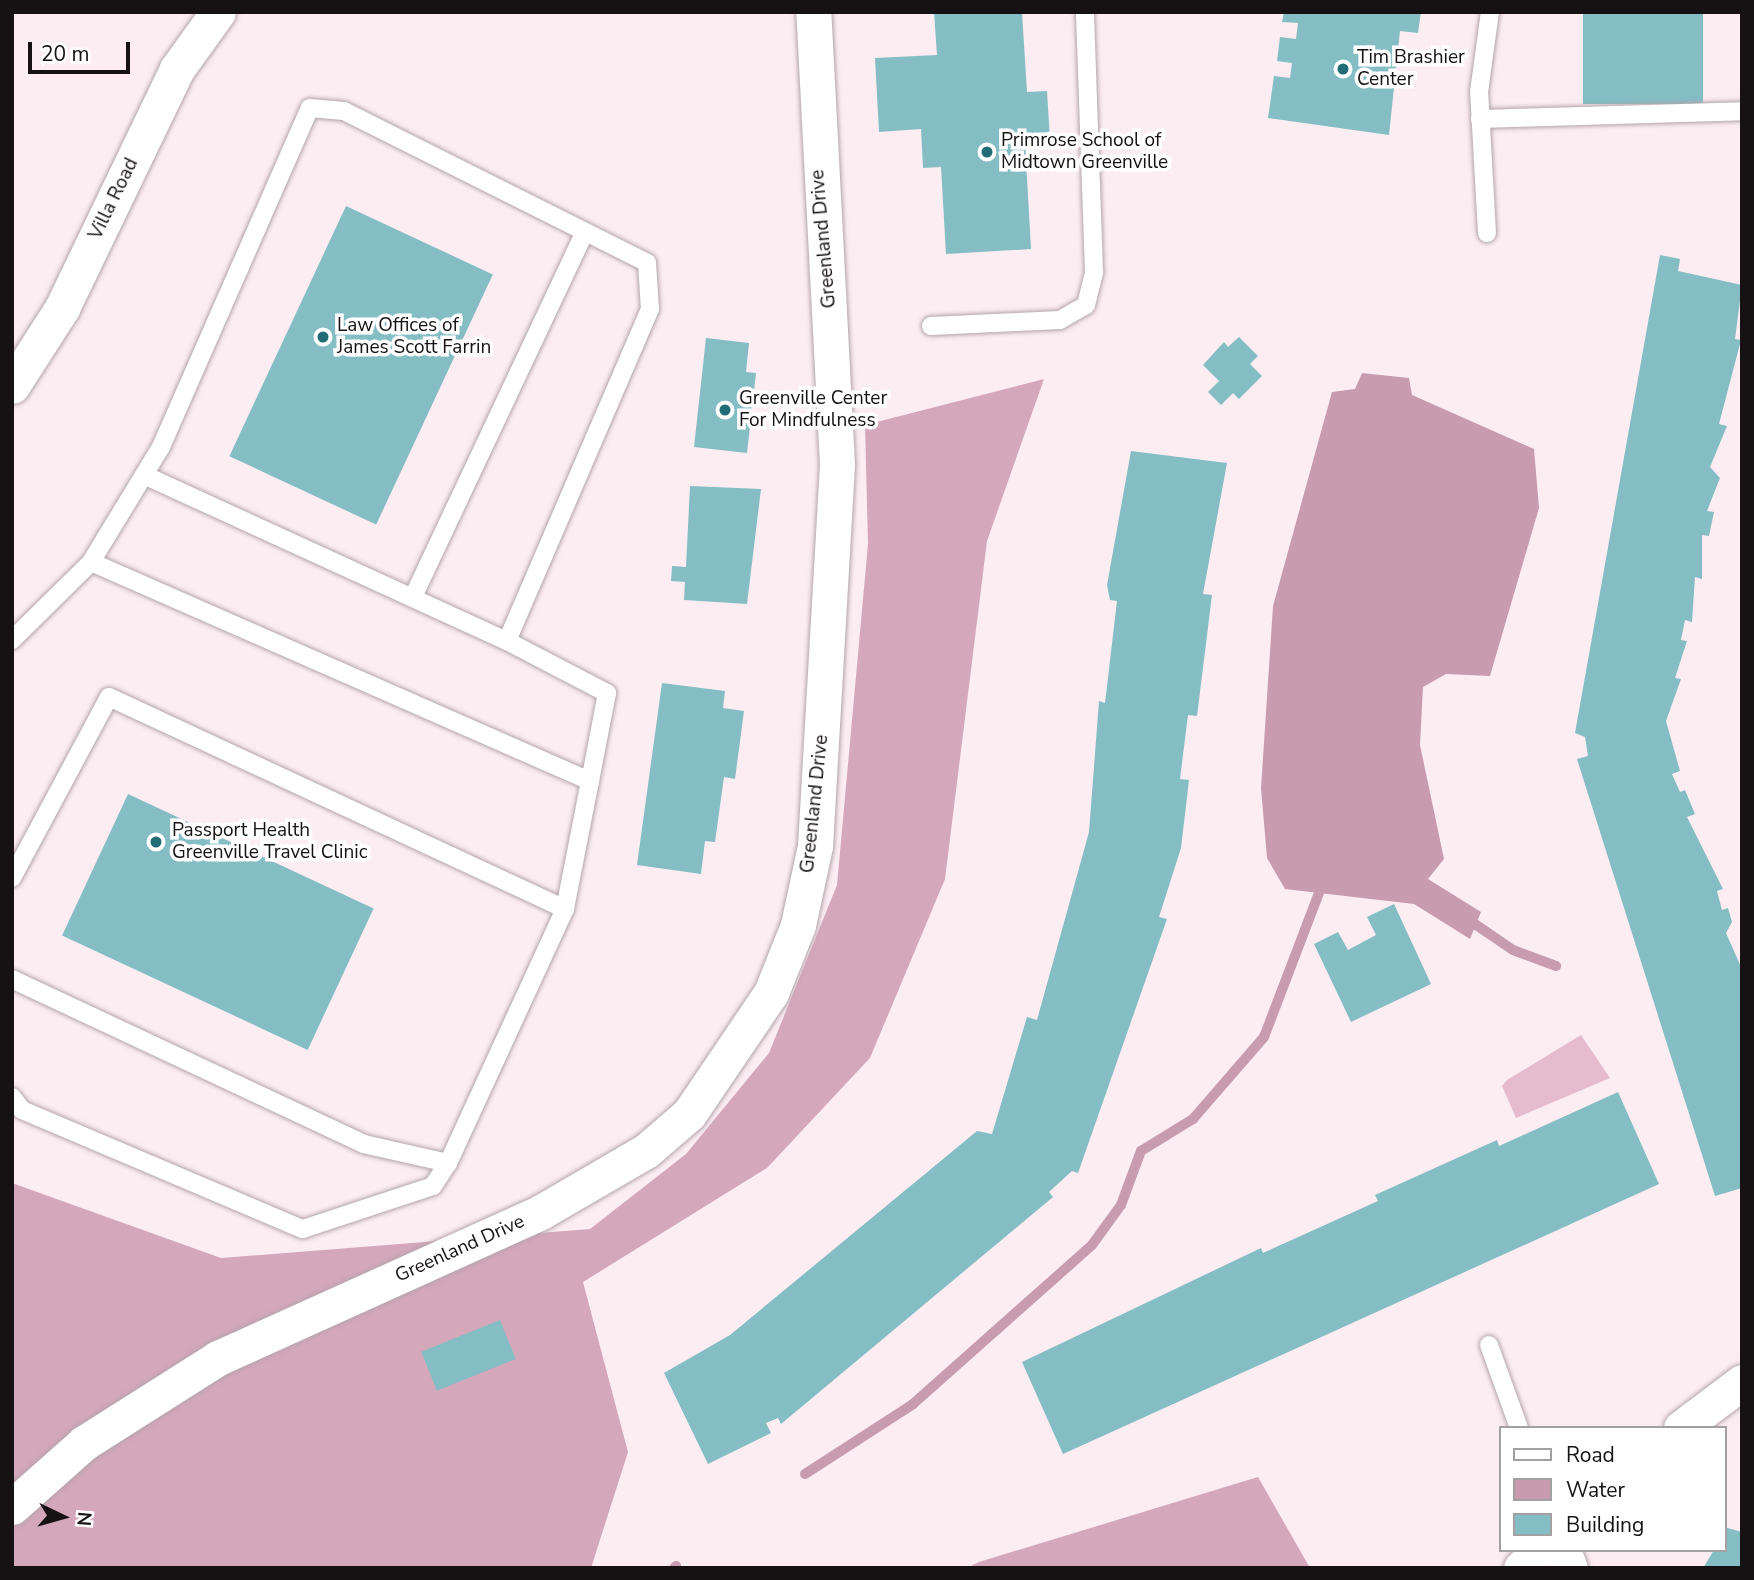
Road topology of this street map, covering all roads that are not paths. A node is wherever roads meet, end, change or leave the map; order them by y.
1 (218, 12) edge
2 (813, 12) edge
3 (1086, 12) edge
4 (1490, 12) edge
5 (1742, 111) edge
6 (1480, 119) junction
7 (585, 232) junction
8 (1486, 233) dead end
9 (931, 326) dead end
10 (12, 386) edge
11 (144, 475) junction
12 (91, 562) junction
13 (413, 597) junction
14 (12, 640) edge
15 (507, 641) junction
16 (590, 781) junction
17 (12, 878) edge
18 (565, 909) junction
19 (12, 979) edge
20 (12, 1097) edge
21 (448, 1163) junction
22 (1489, 1345) dead end
23 (1742, 1382) edge
24 (1518, 1426) edge
25 (1684, 1426) edge
26 (12, 1507) edge
27 (1539, 1552) edge
28 (1521, 1568) edge

1 - 10 street, Villa Road
2 - 26 street, Greenland Drive
3 - 9 lane
4 - 6 lane
5 - 6 lane
6 - 8 lane
7 - 11 lane
7 - 13 lane
7 - 15 lane
11 - 12 lane
11 - 13 lane
12 - 14 lane
12 - 16 lane
13 - 15 lane
15 - 16 lane
16 - 18 lane
17 - 18 lane
18 - 21 lane
19 - 21 lane
20 - 21 lane
22 - 24 lane
23 - 25 street
27 - 28 street

